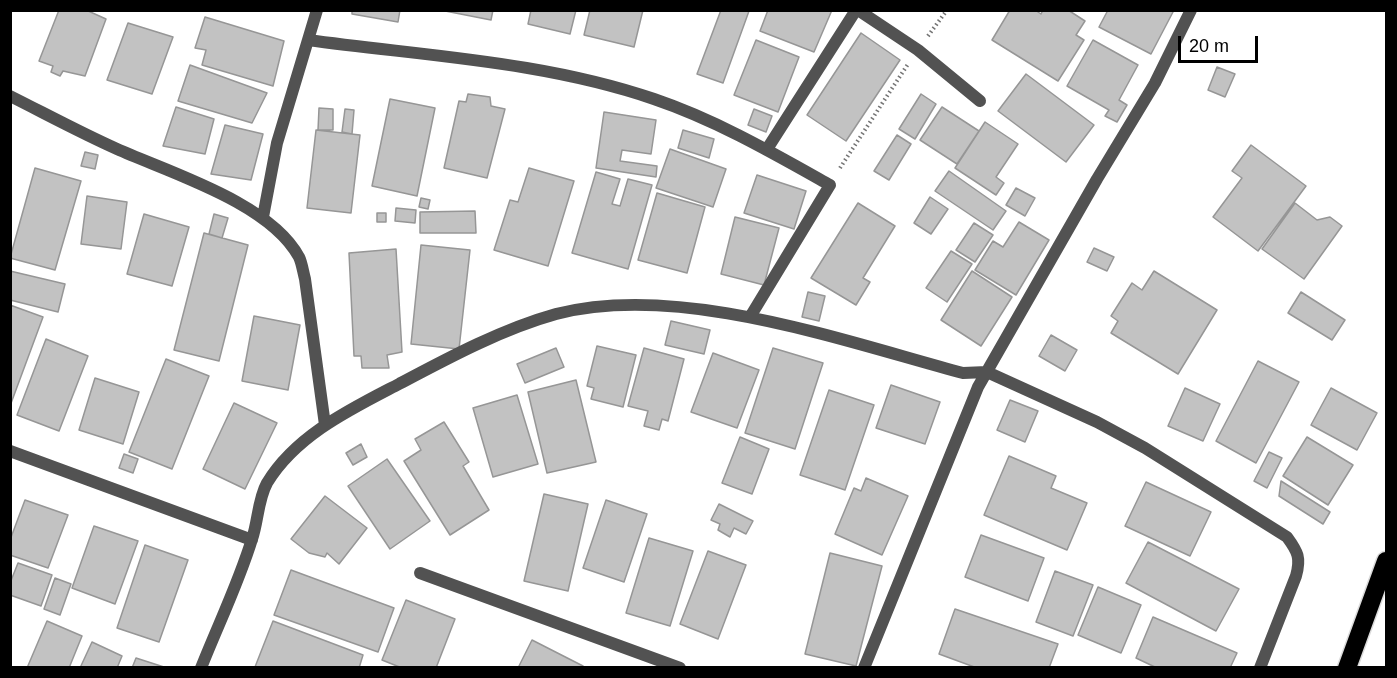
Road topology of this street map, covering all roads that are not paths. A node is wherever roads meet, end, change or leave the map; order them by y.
1 (317, 10) edge
2 (857, 10) edge
3 (1191, 10) edge
4 (308, 40) junction
5 (10, 96) edge
6 (980, 101) dead end
7 (769, 146) dead end
8 (263, 217) junction
9 (750, 317) junction
10 (987, 372) junction
11 (325, 425) junction
12 (10, 451) edge
13 (252, 540) junction
14 (1386, 561) edge
15 (420, 573) dead end
16 (201, 668) edge
17 (680, 668) edge
18 (864, 668) edge
19 (1260, 668) edge
20 (1347, 668) edge

1 - 4 street
2 - 6 street
2 - 7 street
3 - 10 street
4 - 8 street
4 - 9 street
5 - 8 street
8 - 11 street
9 - 10 street
9 - 11 street
10 - 18 street
10 - 19 street
11 - 13 street
12 - 13 street
13 - 16 street
14 - 20 highway
15 - 17 street

